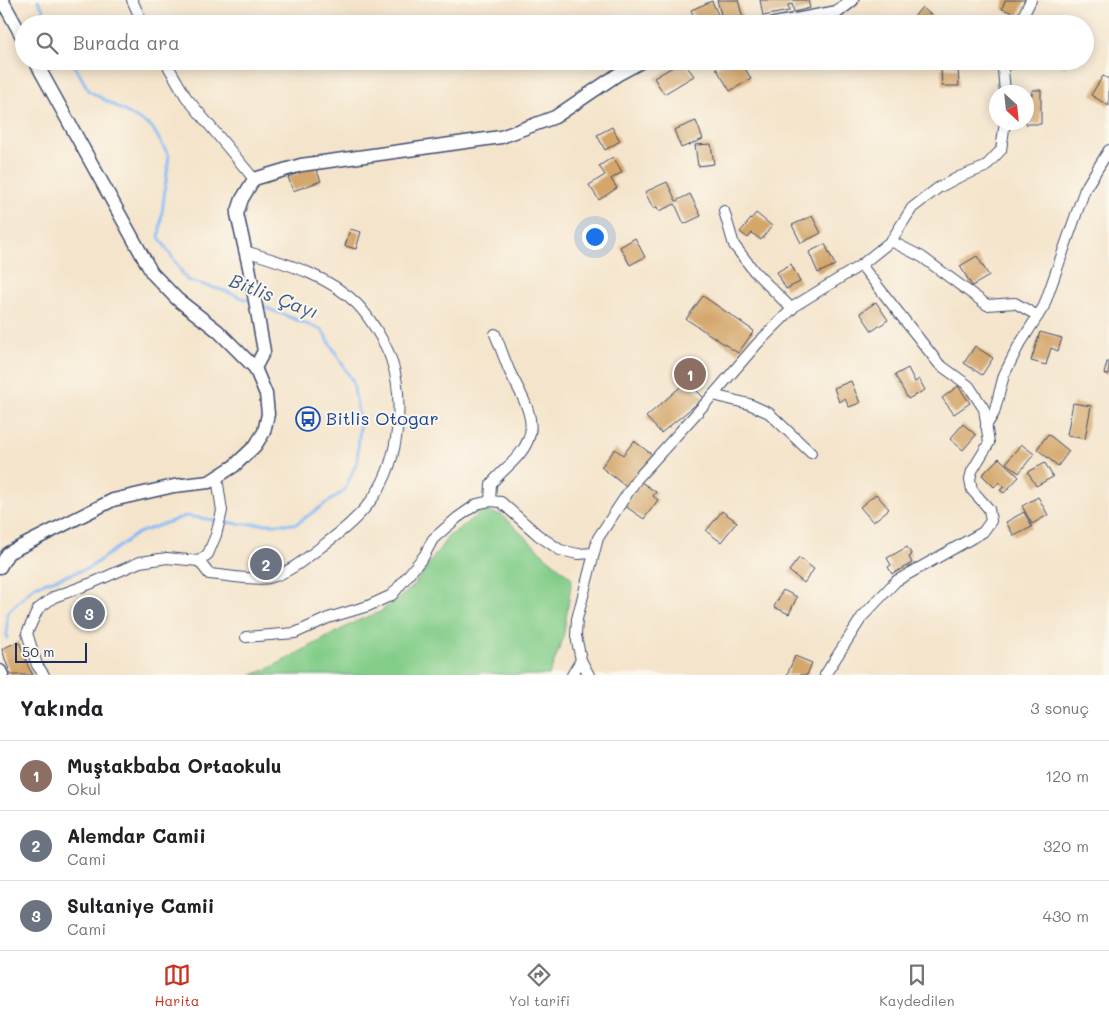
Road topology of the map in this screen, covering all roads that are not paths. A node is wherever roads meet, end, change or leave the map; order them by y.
1 (2, 0) edge
2 (132, 0) edge
3 (852, 0) edge
4 (1031, 0) edge
5 (139, 15) edge
6 (821, 15) edge
7 (1024, 15) edge
8 (15, 24) edge
9 (40, 70) edge
10 (170, 70) edge
11 (625, 70) edge
12 (1003, 70) edge
13 (1004, 85) edge
14 (1005, 130) edge
15 (1109, 150) edge
16 (254, 179) junction
17 (724, 211) dead end
18 (891, 241) junction
19 (245, 251) junction
20 (861, 265) junction
21 (792, 309) junction
22 (1038, 316) junction
23 (495, 334) dead end
24 (255, 368) junction
25 (713, 396) junction
26 (986, 426) junction
27 (811, 453) dead end
28 (217, 476) junction
29 (490, 501) junction
30 (594, 553) junction
31 (199, 561) junction
32 (0, 567) edge
33 (246, 637) dead end
34 (581, 660) junction
35 (0, 671) edge
36 (2, 675) edge
37 (44, 675) edge
38 (572, 675) edge
39 (589, 675) edge
40 (825, 675) edge

1 - 8 main road
2 - 5 street
3 - 6 main road
4 - 7 street
9 - 24 main road
10 - 16 street
11 - 16 main road
12 - 13 street
14 - 18 street
15 - 22 street
16 - 19 main road
17 - 21 street
18 - 20 street
18 - 22 street
19 - 24 main road
19 - 31 street
20 - 21 street
20 - 26 street
21 - 25 street
22 - 26 street
23 - 29 street
24 - 28 main road
25 - 27 street
25 - 30 street
26 - 40 street
28 - 31 street
28 - 32 main road
29 - 30 street
29 - 33 street
30 - 34 street
31 - 37 street
34 - 38 street
34 - 39 street
35 - 36 main road

